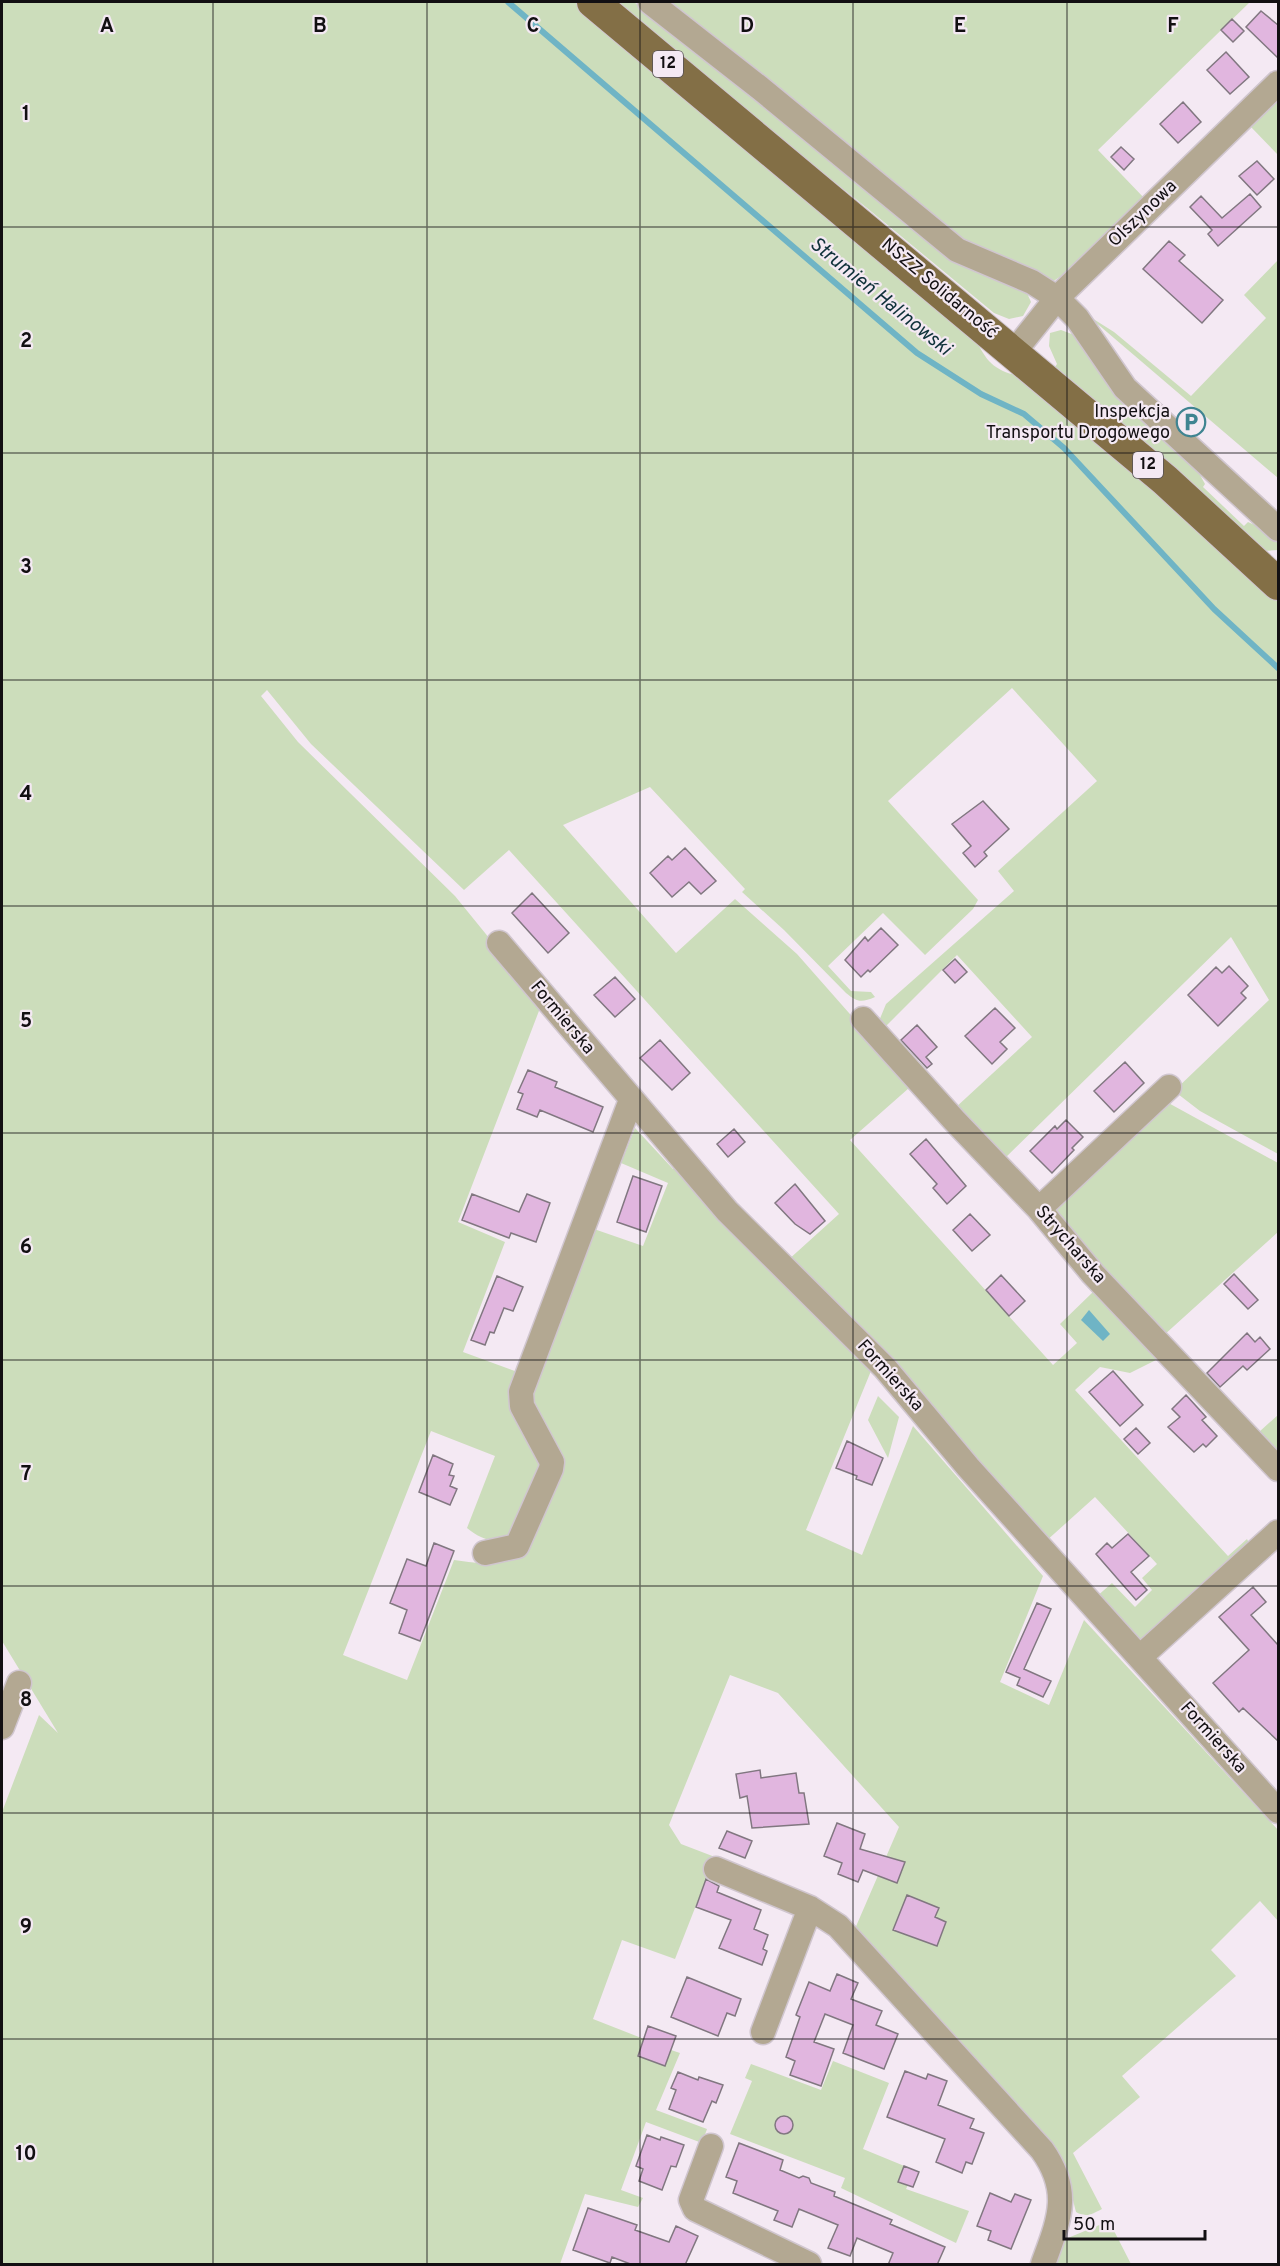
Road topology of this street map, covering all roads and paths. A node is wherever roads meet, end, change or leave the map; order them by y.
1 (593, 2) edge
2 (650, 2) edge
3 (1278, 83) edge
4 (1057, 298) junction
5 (1014, 352) junction
6 (1278, 529) edge
7 (1276, 576) edge
8 (499, 943) dead end
9 (863, 1019) dead end
10 (1169, 1087) dead end
11 (631, 1100) junction
12 (1039, 1209) junction
13 (1278, 1469) edge
14 (1278, 1532) edge
15 (485, 1553) dead end
16 (1140, 1657) junction
17 (19, 1683) dead end
18 (2, 1727) edge
19 (1278, 1811) edge
20 (717, 1869) dead end
21 (810, 1908) junction
22 (763, 2032) dead end
23 (711, 2146) dead end
24 (809, 2265) edge
25 (1042, 2265) edge

1 - 5 main road, NSZZ Solidarność / 12
2 - 4 street
3 - 4 street, Olszynowa
4 - 5 street, Olszynowa
4 - 6 street
5 - 7 main road, NSZZ Solidarność / 12
8 - 11 street, Formierska
9 - 12 street, Strycharska
10 - 12 street
11 - 15 street
11 - 16 street, Formierska
12 - 13 street, Strycharska
14 - 16 street
16 - 19 street, Formierska
17 - 18 street
20 - 21 street
21 - 22 street
21 - 25 street
23 - 24 street

